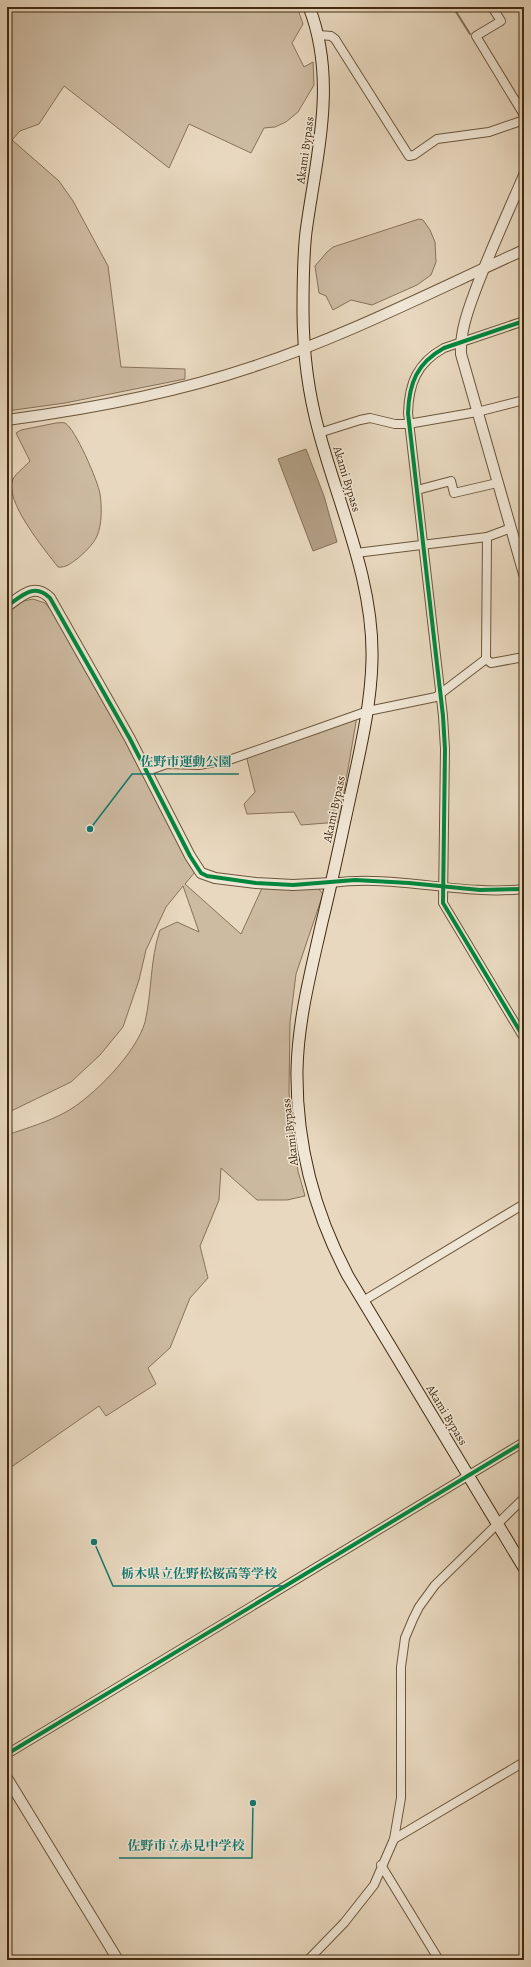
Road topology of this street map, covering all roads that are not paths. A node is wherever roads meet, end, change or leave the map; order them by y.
1 (309, 7) edge
2 (492, 7) edge
3 (319, 35) junction
4 (524, 115) edge
5 (524, 120) edge
6 (524, 177) edge
7 (524, 250) edge
8 (483, 268) junction
9 (524, 321) edge
10 (460, 342) junction
11 (303, 349) junction
12 (524, 400) edge
13 (477, 412) junction
14 (7, 420) edge
15 (408, 424) junction
16 (319, 433) junction
17 (497, 483) junction
18 (417, 490) junction
19 (510, 528) junction
20 (487, 538) junction
21 (424, 545) junction
22 (356, 553) junction
23 (524, 574) edge
24 (7, 606) edge
25 (524, 657) edge
26 (486, 659) junction
27 (440, 693) junction
28 (368, 711) junction
29 (147, 771) junction
30 (332, 883) junction
31 (443, 887) junction
32 (524, 889) edge
33 (524, 1038) edge
34 (524, 1204) edge
35 (363, 1301) junction
36 (524, 1442) edge
37 (468, 1475) junction
38 (524, 1498) edge
39 (497, 1523) junction
40 (524, 1568) edge
41 (7, 1754) edge
42 (524, 1762) edge
43 (7, 1778) edge
44 (394, 1839) junction
45 (381, 1865) junction
46 (118, 1960) edge
47 (308, 1960) edge
48 (439, 1960) edge

1 - 3 main road, Akami Bypass
2 - 4 street
3 - 5 street
3 - 11 main road, Akami Bypass
6 - 8 street
7 - 8 street
8 - 10 street
8 - 11 street
9 - 10 street
10 - 13 street
10 - 15 street
11 - 14 street
11 - 16 main road, Akami Bypass
12 - 13 street
13 - 15 street
13 - 17 street
15 - 16 street
15 - 18 street
16 - 22 main road, Akami Bypass
17 - 18 street
17 - 19 street
18 - 21 street
19 - 20 street
19 - 23 street
20 - 21 street
20 - 26 street
21 - 22 street
21 - 27 street
22 - 28 main road, Akami Bypass
24 - 29 street
25 - 26 street
26 - 27 street
27 - 28 street
27 - 31 street
28 - 29 street
28 - 30 main road, Akami Bypass
29 - 30 street
30 - 31 street
30 - 35 main road, Akami Bypass
31 - 32 street
31 - 33 street
34 - 35 street
35 - 37 main road, Akami Bypass
36 - 37 street
37 - 39 main road, Akami Bypass
37 - 41 street
38 - 39 street
39 - 40 main road, Akami Bypass
39 - 44 street
42 - 44 street
43 - 46 street
44 - 45 street
45 - 47 street
45 - 48 street

